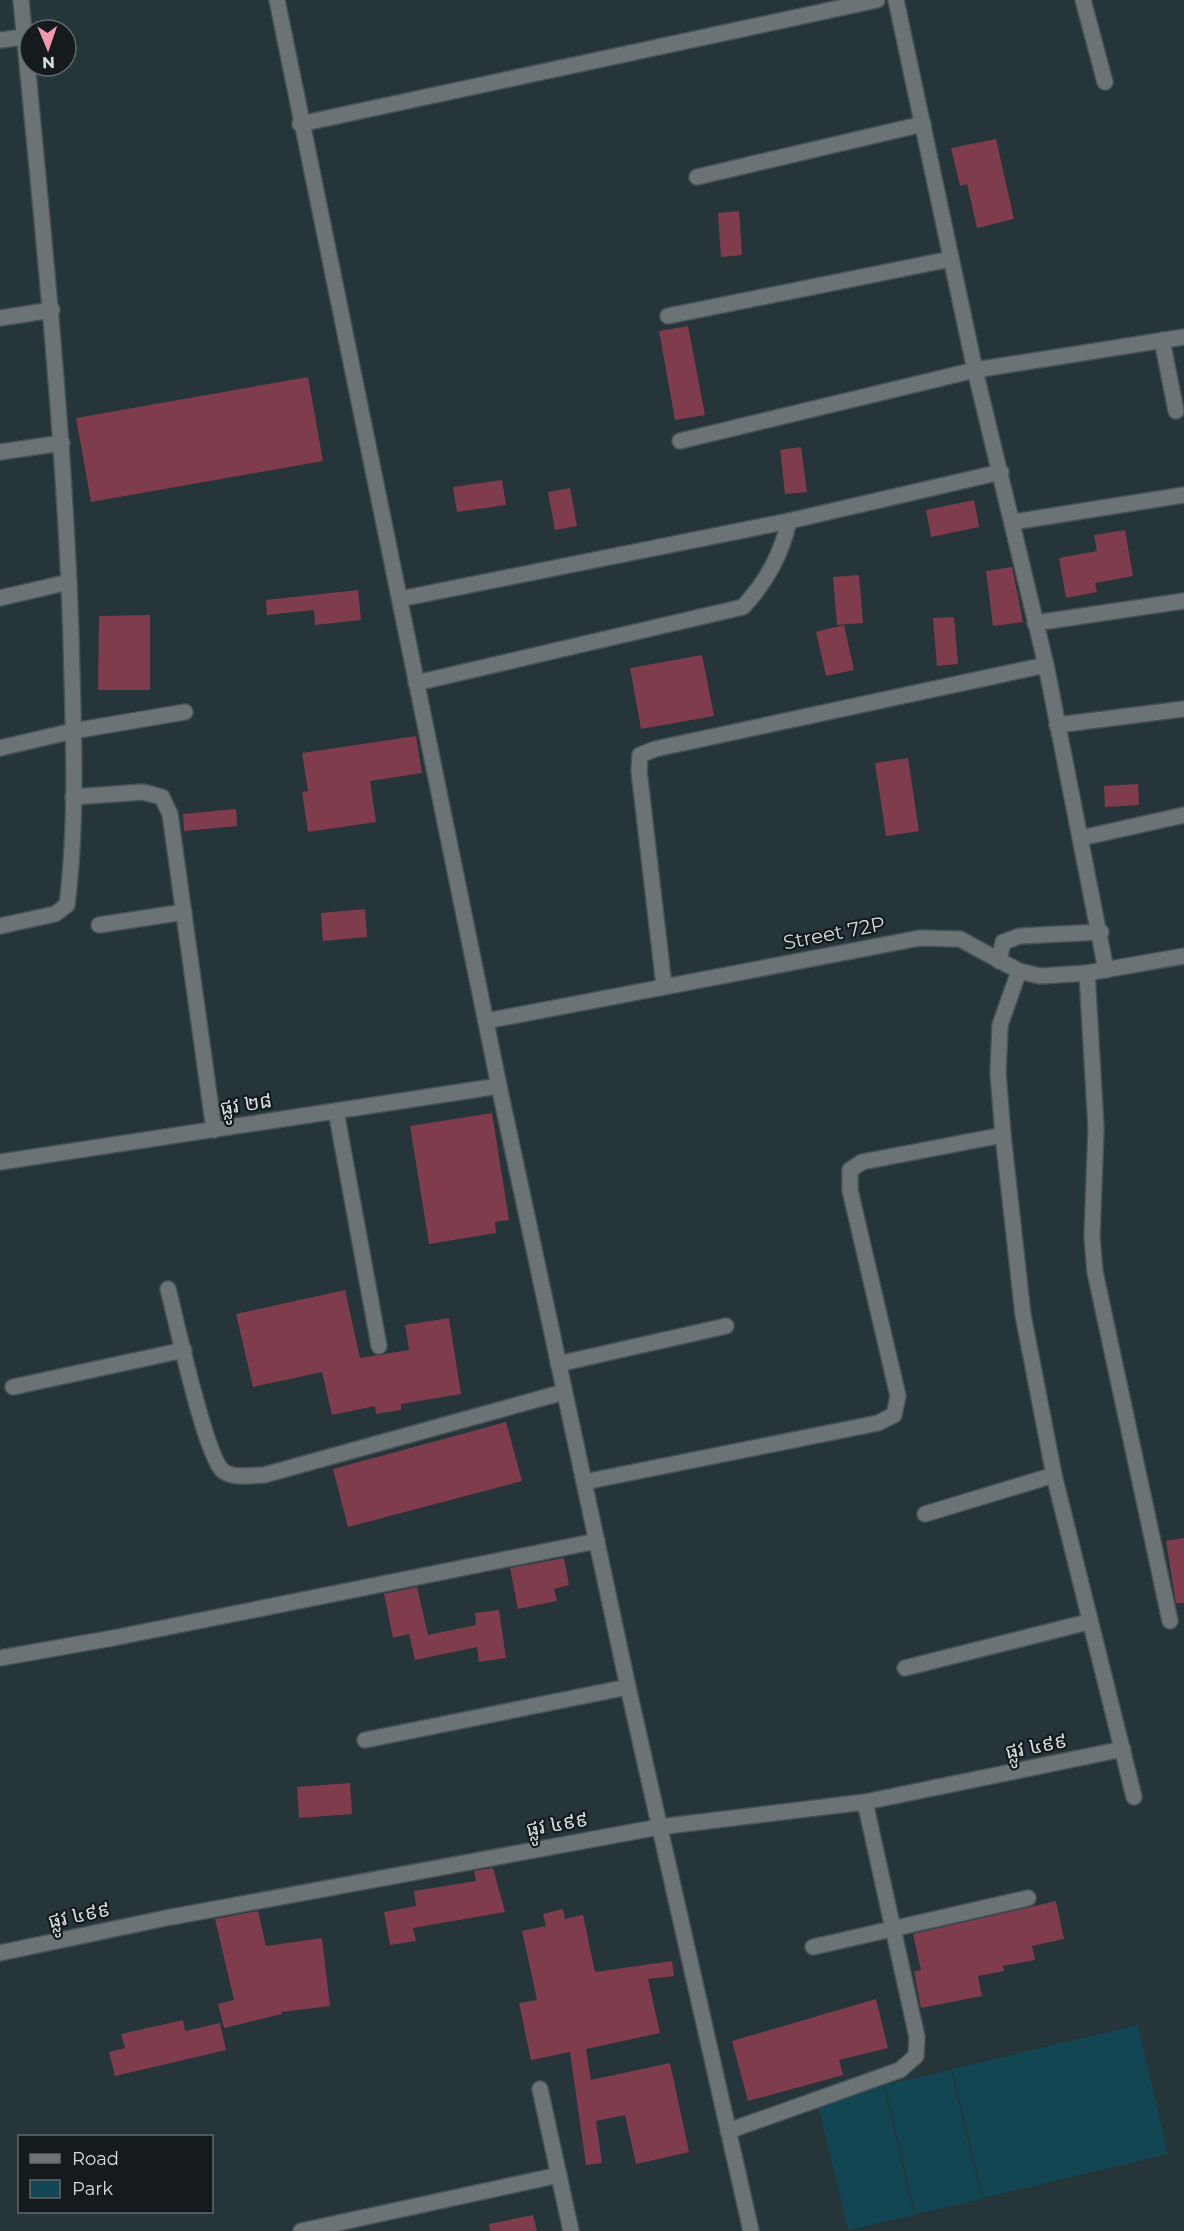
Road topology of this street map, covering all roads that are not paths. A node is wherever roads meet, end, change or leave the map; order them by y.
1 (21, 0) edge
2 (277, 0) edge
3 (877, 0) edge
4 (896, 0) edge
5 (1083, 0) edge
6 (22, 18) edge
7 (18, 38) edge
8 (0, 40) edge
9 (28, 78) edge
10 (1105, 82) dead end
11 (300, 124) junction
12 (922, 124) junction
13 (697, 177) dead end
14 (951, 259) junction
15 (52, 310) junction
16 (668, 316) dead end
17 (0, 318) edge
18 (1184, 337) edge
19 (1162, 340) junction
20 (975, 370) junction
21 (1176, 411) dead end
22 (680, 441) dead end
23 (62, 443) junction
24 (0, 452) edge
25 (1001, 472) junction
26 (1184, 495) edge
27 (789, 521) junction
28 (1013, 522) junction
29 (69, 582) junction
30 (0, 598) edge
31 (400, 599) junction
32 (1184, 601) edge
33 (1035, 623) junction
34 (1046, 665) junction
35 (416, 683) junction
36 (1184, 709) edge
37 (185, 712) dead end
38 (1057, 725) junction
39 (73, 731) junction
40 (0, 748) edge
41 (73, 797) junction
42 (1184, 815) edge
43 (1081, 838) junction
44 (184, 912) junction
45 (99, 925) dead end
46 (0, 926) edge
47 (1101, 932) junction
48 (1184, 956) edge
49 (999, 961) junction
50 (1106, 970) junction
51 (1018, 971) junction
52 (1087, 973) junction
53 (664, 986) junction
54 (486, 1022) junction
55 (499, 1086) junction
56 (336, 1111) junction
57 (214, 1130) junction
58 (1002, 1135) junction
59 (0, 1162) edge
60 (168, 1289) dead end
61 (726, 1326) dead end
62 (379, 1346) dead end
63 (184, 1350) junction
64 (558, 1364) junction
65 (13, 1387) dead end
66 (564, 1392) junction
67 (1054, 1475) junction
68 (584, 1482) junction
69 (925, 1514) dead end
70 (597, 1541) junction
71 (1170, 1621) dead end
72 (1089, 1622) junction
73 (0, 1658) edge
74 (906, 1668) dead end
75 (628, 1687) junction
76 (365, 1740) dead end
77 (1123, 1749) junction
78 (1134, 1797) dead end
79 (865, 1802) junction
80 (659, 1827) junction
81 (1028, 1898) dead end
82 (893, 1929) junction
83 (813, 1947) dead end
84 (0, 1953) edge
85 (540, 2089) dead end
86 (728, 2131) junction
87 (559, 2175) junction
88 (301, 2231) edge
89 (571, 2231) edge
90 (751, 2231) edge

1 - 6 street
2 - 11 street
3 - 11 street
4 - 12 street
5 - 10 street
7 - 8 street
9 - 15 street
11 - 31 street
12 - 13 street
12 - 14 street
14 - 16 street
14 - 20 street
15 - 17 street
15 - 23 street
18 - 19 street
19 - 20 street
19 - 21 street
20 - 22 street
20 - 25 street
23 - 24 street
23 - 29 street
25 - 27 street
25 - 28 street
26 - 28 street
27 - 31 street
27 - 35 street
28 - 33 street
29 - 30 street
29 - 39 street
31 - 35 street
32 - 33 street
33 - 34 street
34 - 38 street
34 - 53 street
35 - 54 street
36 - 38 street
37 - 39 street
38 - 43 street
39 - 40 street
39 - 41 street
41 - 44 street
41 - 46 street
42 - 43 street
43 - 47 street
44 - 45 street
44 - 57 street
47 - 49 street
47 - 50 street
48 - 50 street, Street 72P
49 - 51 street, Street 72P
49 - 53 street, Street 72P
50 - 52 street, Street 72P
51 - 52 street, Street 72P
51 - 58 street
52 - 71 street
53 - 54 street, Street 72P
54 - 55 street
55 - 56 street, ផ្លូវ ២៨
55 - 64 street
56 - 57 street, ផ្លូវ ២៨
56 - 62 street
57 - 59 street, ផ្លូវ ២៨
58 - 67 street
58 - 68 street
60 - 63 street
61 - 64 street
63 - 65 street
63 - 66 street
64 - 66 street
66 - 68 street
67 - 69 street
67 - 72 street
68 - 70 street
70 - 73 street
70 - 75 street
72 - 74 street
72 - 77 street
75 - 76 street
75 - 80 street
77 - 78 street
77 - 79 street, ផ្លូវ ៤៩៩
79 - 80 street, ផ្លូវ ៤៩៩
79 - 82 street
80 - 84 street, ផ្លូវ ៤៩៩
80 - 86 street
81 - 82 street
82 - 83 street
82 - 86 street
85 - 87 street
86 - 90 street
87 - 88 street
87 - 89 street

